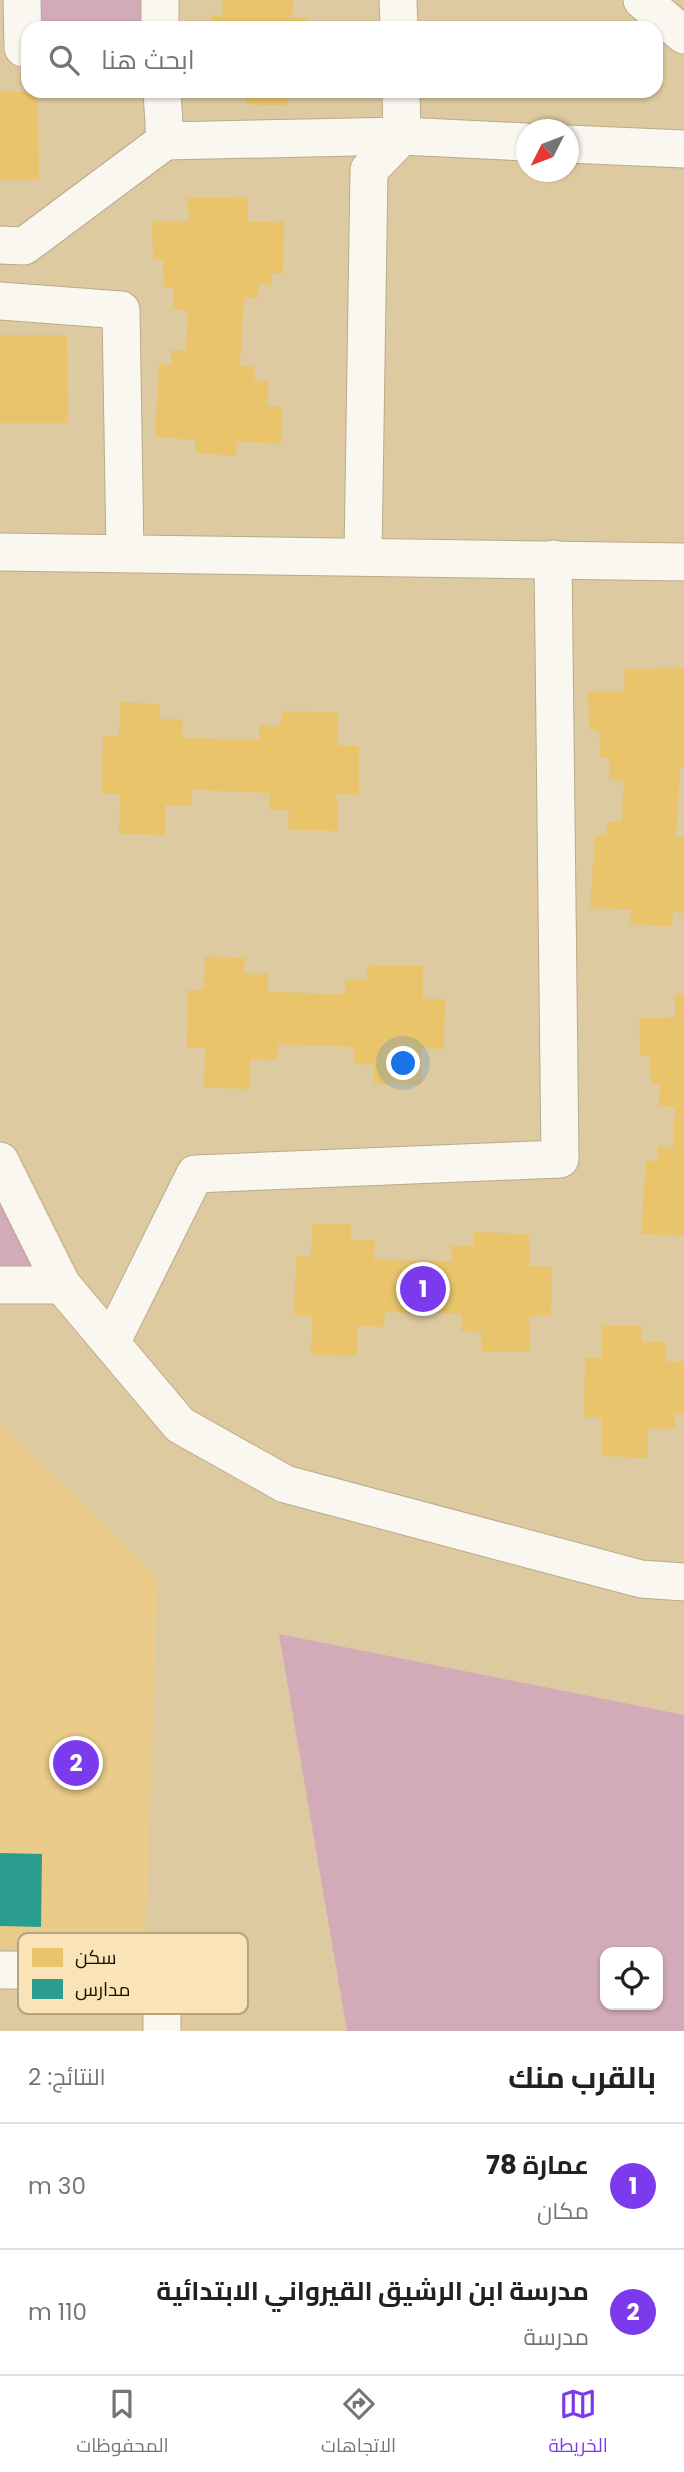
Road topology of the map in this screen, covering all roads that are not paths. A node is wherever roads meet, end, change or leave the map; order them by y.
1 (160, 0) edge
2 (398, 0) edge
3 (642, 0) edge
4 (14, 7) edge
5 (160, 21) edge
6 (399, 21) edge
7 (684, 35) edge
8 (21, 39) edge
9 (162, 98) edge
10 (401, 98) edge
11 (402, 136) junction
12 (165, 141) junction
13 (516, 141) edge
14 (579, 144) edge
15 (684, 149) edge
16 (0, 245) edge
17 (0, 301) edge
18 (0, 551) edge
19 (124, 553) junction
20 (363, 556) junction
21 (553, 559) junction
22 (684, 562) edge
23 (0, 1161) edge
24 (62, 1284) junction
25 (0, 1285) edge
26 (111, 1343) junction
27 (684, 1582) edge
28 (0, 1970) edge
29 (18, 1970) edge

1 - 5 street
2 - 6 street
3 - 7 street
4 - 8 street
9 - 12 street
10 - 11 street
11 - 12 street
11 - 13 street
11 - 20 street
12 - 16 street
14 - 15 street
17 - 19 street
18 - 19 street
19 - 20 street
20 - 21 street
21 - 22 street
21 - 26 street
23 - 24 street
24 - 25 street
24 - 26 street
26 - 27 street
28 - 29 street

